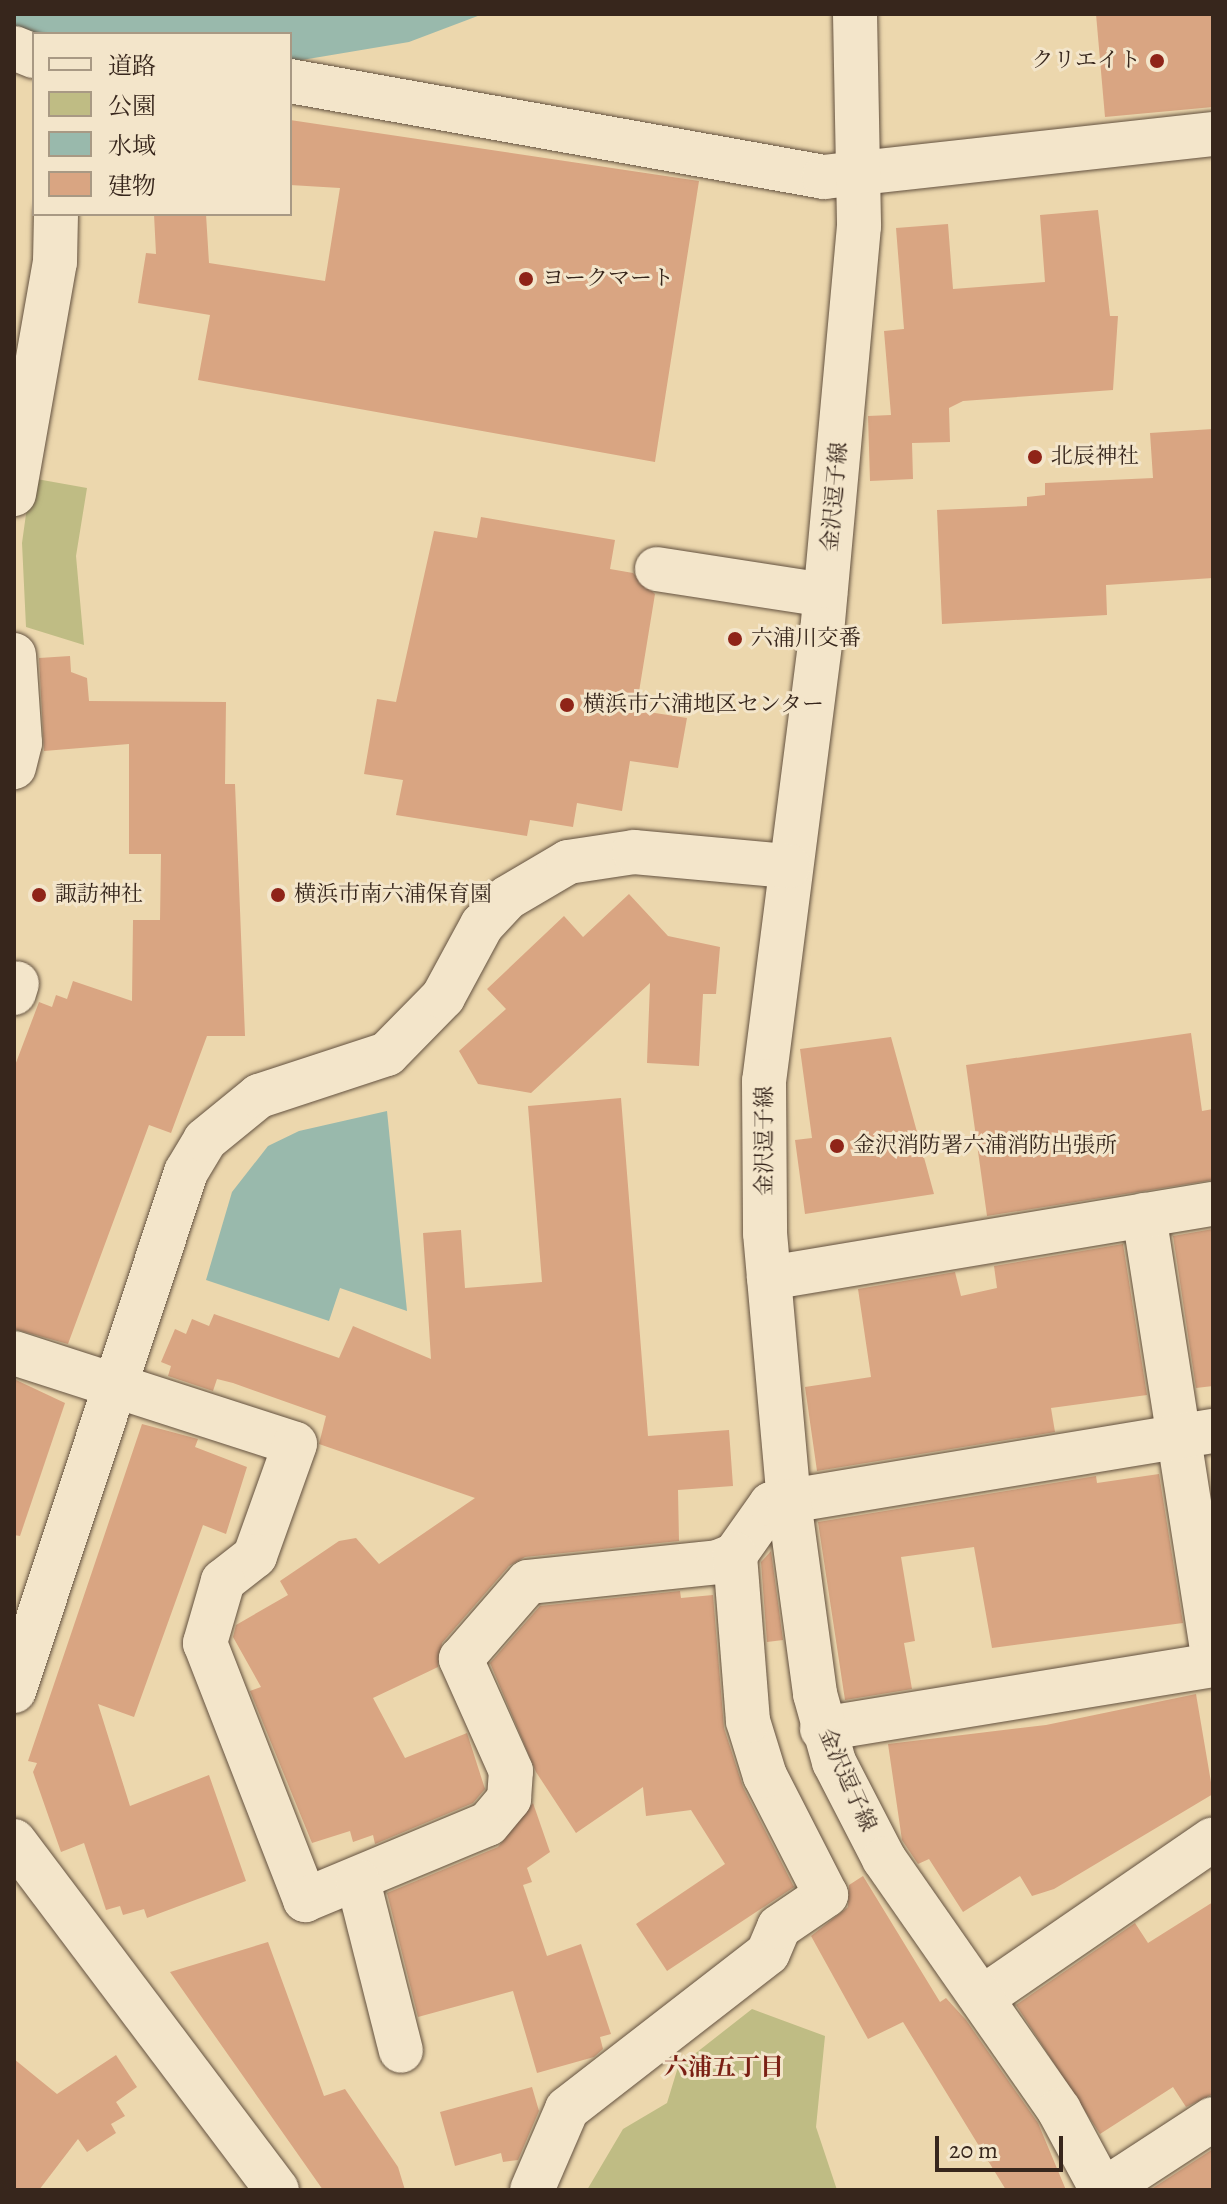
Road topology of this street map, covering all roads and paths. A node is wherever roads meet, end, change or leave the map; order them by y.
1 (855, 14) edge
2 (292, 81) edge
3 (1213, 134) edge
4 (859, 171) junction
5 (56, 216) edge
6 (14, 494) edge
7 (657, 569) dead end
8 (825, 595) junction
9 (14, 655) edge
10 (14, 767) edge
11 (788, 866) junction
12 (1213, 1204) edge
13 (1144, 1215) junction
14 (769, 1278) junction
15 (14, 1353) edge
16 (115, 1386) junction
17 (1194, 1434) edge
18 (789, 1501) junction
19 (735, 1555) junction
20 (1213, 1655) edge
21 (1213, 1665) edge
22 (14, 1691) edge
23 (822, 1729) junction
24 (1213, 1839) edge
25 (14, 1841) edge
26 (358, 1881) junction
27 (982, 1998) junction
28 (401, 2051) dead end
29 (1213, 2119) edge
30 (277, 2190) edge
31 (532, 2190) edge
32 (1103, 2190) edge

1 - 4 street, 金沢逗子線
2 - 4 street
3 - 4 street
4 - 8 street, 金沢逗子線
5 - 6 street
7 - 8 street
8 - 11 street, 金沢逗子線
9 - 10 street
11 - 14 street, 金沢逗子線
11 - 16 street
12 - 13 street
13 - 14 street
13 - 17 street
14 - 18 street, 金沢逗子線
15 - 16 street
16 - 22 street
16 - 26 street
17 - 18 street
17 - 20 street
18 - 19 street
18 - 23 street, 金沢逗子線
19 - 26 street
19 - 31 street
21 - 23 street
23 - 27 street, 金沢逗子線
24 - 27 street
25 - 30 street
26 - 28 street
27 - 32 street, 金沢逗子線
29 - 32 street

